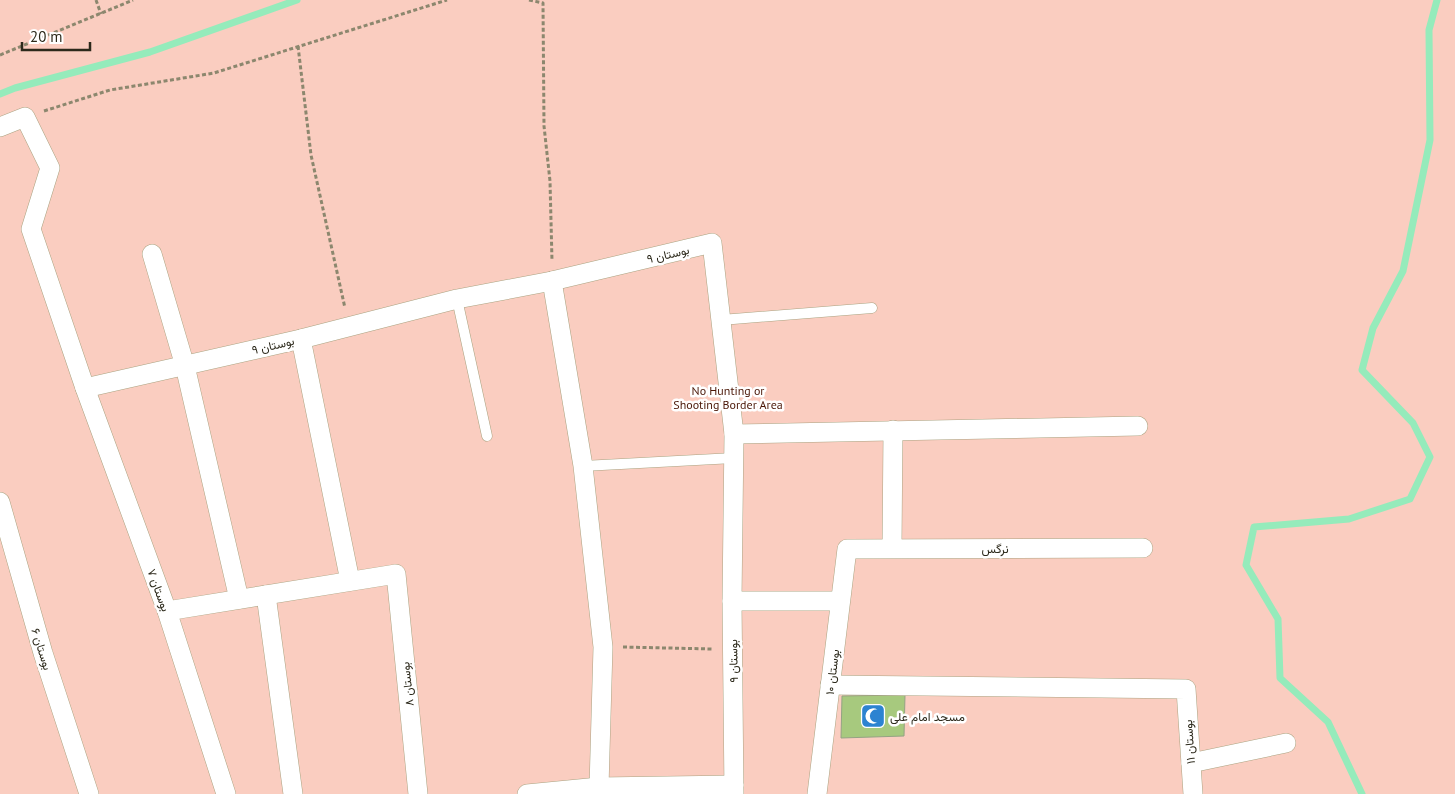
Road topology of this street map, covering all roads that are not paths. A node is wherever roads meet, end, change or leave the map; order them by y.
1 (0, 127) edge
2 (152, 254) dead end
3 (552, 281) junction
4 (457, 299) junction
5 (872, 308) dead end
6 (721, 320) junction
7 (301, 339) junction
8 (185, 366) junction
9 (86, 388) junction
10 (1138, 426) dead end
11 (893, 430) junction
12 (734, 434) junction
13 (487, 436) dead end
14 (734, 458) junction
15 (583, 466) junction
16 (0, 502) edge
17 (892, 548) junction
18 (1143, 548) dead end
19 (846, 549) joint
20 (350, 581) junction
21 (266, 595) junction
22 (239, 599) junction
23 (732, 601) junction
24 (840, 601) junction
25 (167, 611) junction
26 (830, 685) junction
27 (1286, 743) dead end
28 (1191, 763) junction
29 (599, 787) junction
30 (734, 790) edge
31 (90, 794) edge
32 (226, 794) edge
33 (293, 794) edge
34 (418, 794) edge
35 (527, 794) edge
36 (817, 794) edge
37 (1193, 794) edge

1 - 9 street, بوستان ۷
2 - 8 street
3 - 4 street, بوستان ۹
3 - 6 street, بوستان ۹
3 - 15 street
4 - 7 street, بوستان ۹
4 - 13 lane
5 - 6 lane
6 - 12 street, بوستان ۹
7 - 8 street, بوستان ۹
7 - 20 street
8 - 9 street, بوستان ۹
8 - 22 street
9 - 25 street, بوستان ۷
10 - 11 street
11 - 12 street
11 - 17 street
12 - 14 street, بوستان ۹
14 - 15 lane
14 - 23 street, بوستان ۹
15 - 29 street
16 - 31 street, بوستان ۶
17 - 18 street, نرگس
17 - 19 street, نرگس
19 - 24 street, بوستان ۱۰
20 - 21 street
20 - 34 street, بوستان ۸
21 - 22 street
21 - 33 street
22 - 25 street
23 - 24 street
23 - 30 street, بوستان ۹
24 - 26 street, بوستان ۱۰
25 - 32 street, بوستان ۷
26 - 28 street, بوستان ۱۱
26 - 36 street, بوستان ۱۰
27 - 28 street
28 - 37 street, بوستان ۱۱
29 - 30 street
29 - 35 street

